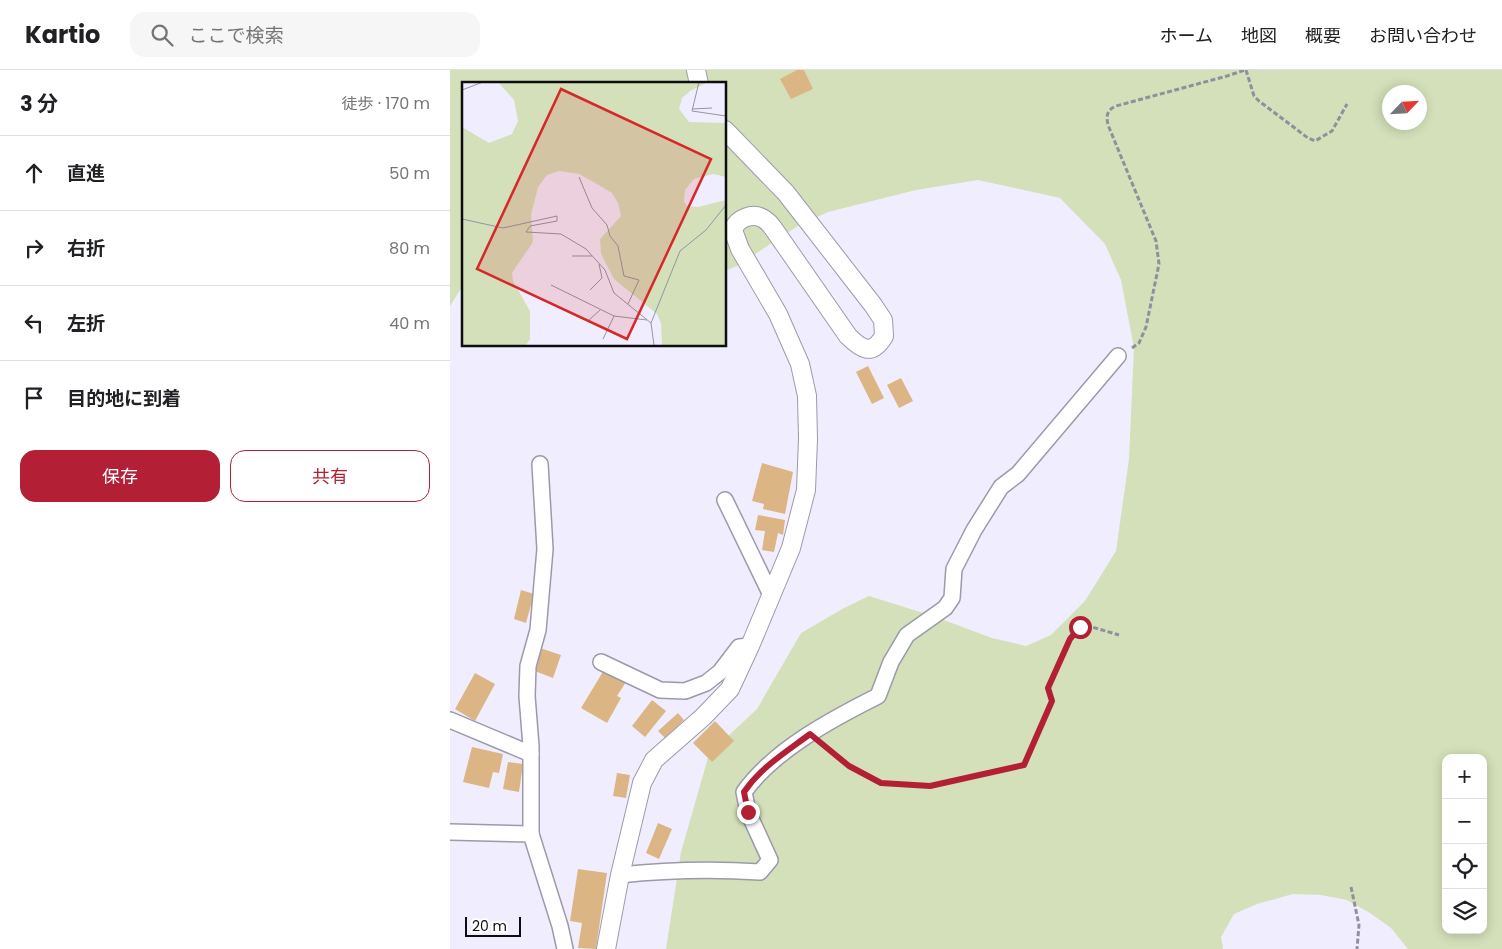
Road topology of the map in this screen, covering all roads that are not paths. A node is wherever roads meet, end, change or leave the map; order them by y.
1 (726, 131) edge
2 (1118, 356) road end
3 (540, 464) dead end
4 (725, 500) dead end
5 (771, 595) junction
6 (750, 646) junction
7 (601, 662) dead end
8 (450, 720) edge
9 (531, 754) junction
10 (450, 832) edge
11 (531, 834) junction
12 (620, 875) junction
13 (565, 949) edge
14 (606, 949) edge

1 - 5 street
2 - 12 street
3 - 9 street
4 - 5 street
5 - 6 street
6 - 7 street
6 - 12 street
8 - 9 street
9 - 11 street
10 - 11 street
11 - 13 street
12 - 14 street

